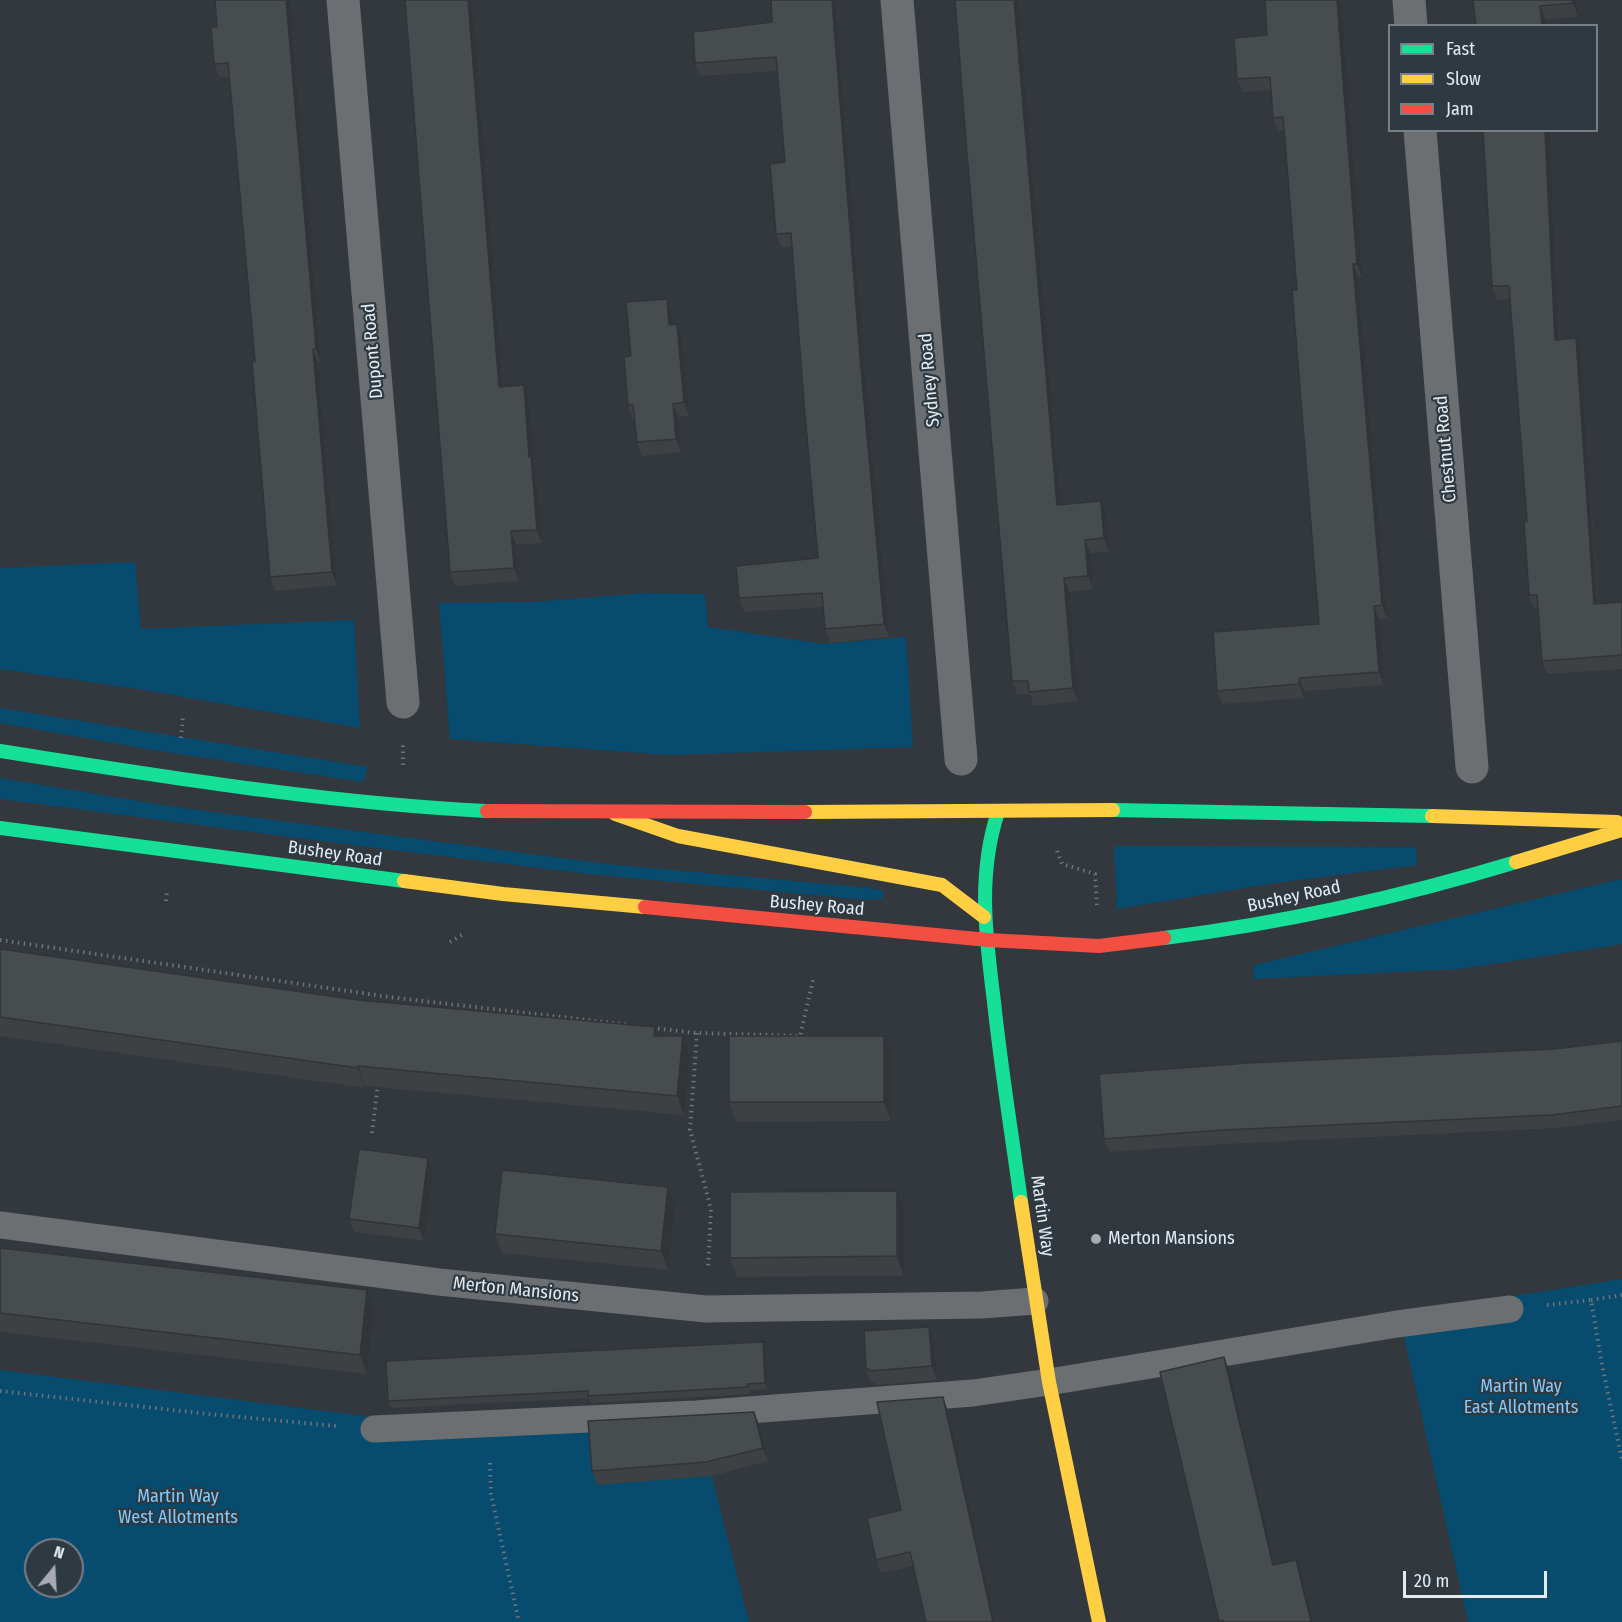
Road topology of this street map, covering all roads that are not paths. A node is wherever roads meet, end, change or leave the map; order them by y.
1 (343, 0) edge
2 (897, 0) edge
3 (1409, 0) edge
4 (1411, 24) edge
5 (1420, 132) edge
6 (403, 702) dead end
7 (0, 751) edge
8 (961, 759) dead end
9 (1472, 767) dead end
10 (998, 812) junction
11 (612, 813) junction
12 (1622, 822) edge
13 (0, 828) edge
14 (1622, 830) edge
15 (984, 917) junction
16 (988, 940) junction
17 (0, 1226) edge
18 (1035, 1301) junction
19 (1510, 1309) road end
20 (1050, 1382) junction
21 (374, 1429) road end
22 (1099, 1622) edge

1 - 6 street, Dupont Road
2 - 8 street, Sydney Road
3 - 4 street
5 - 9 street, Chestnut Road
7 - 11 main road
10 - 11 main road
10 - 12 main road
10 - 15 main road, Martin Way
11 - 15 main road
13 - 16 main road, Bushey Road
14 - 16 main road, Bushey Road
15 - 16 main road, Martin Way
16 - 18 main road, Martin Way
17 - 18 lane, Merton Mansions
18 - 20 main road, Martin Way
19 - 20 lane
20 - 21 lane
20 - 22 main road, Martin Way

